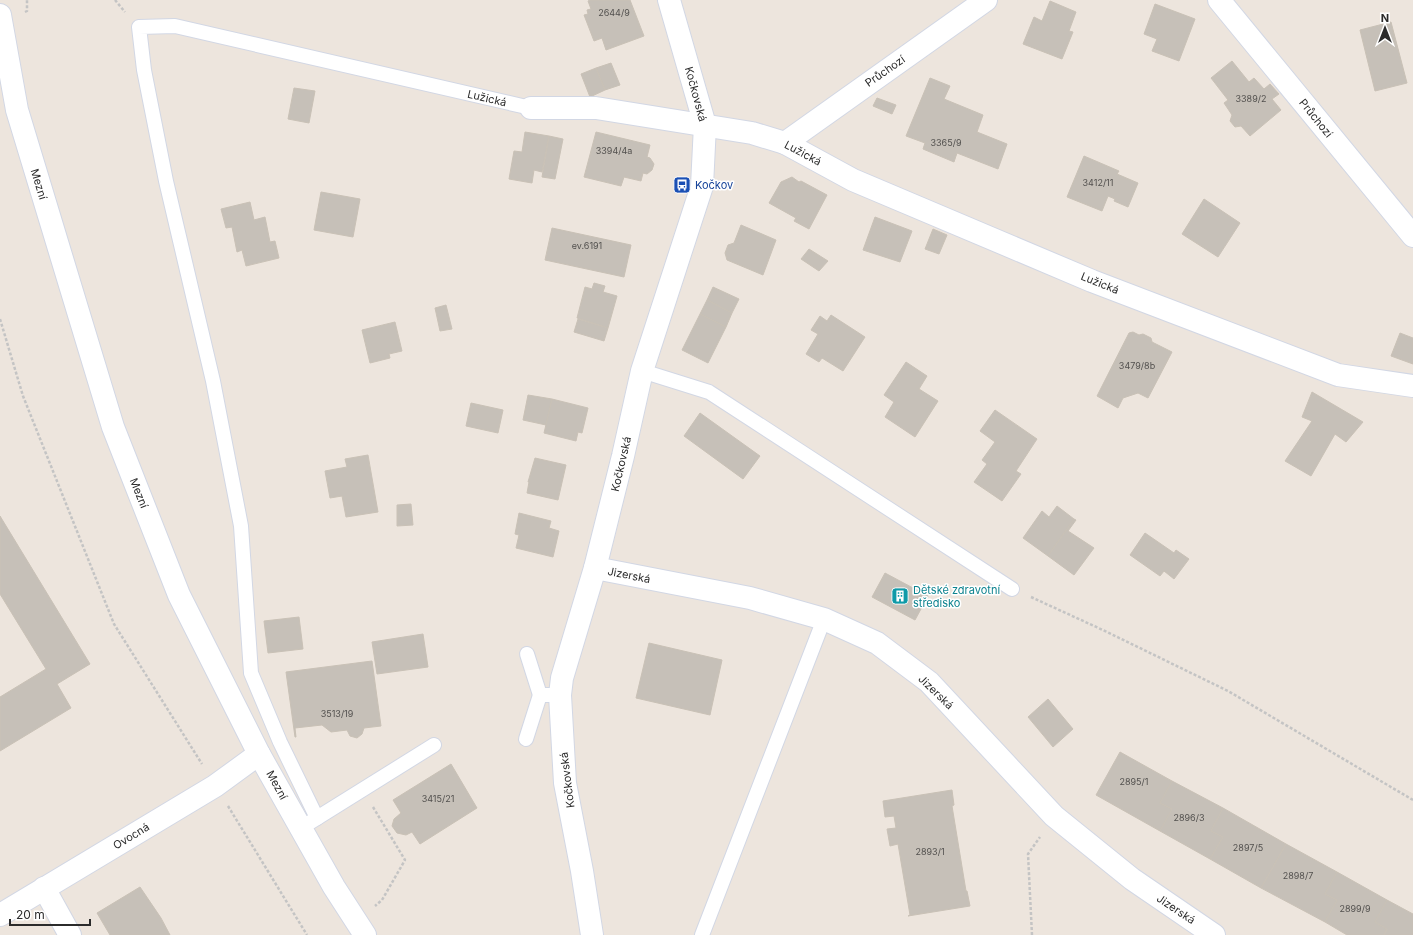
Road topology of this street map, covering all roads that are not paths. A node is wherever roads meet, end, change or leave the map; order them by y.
1 (669, 0) edge
2 (986, 0) edge
3 (1219, 0) edge
4 (0, 15) edge
5 (531, 108) joint
6 (8, 112) edge
7 (705, 125) junction
8 (785, 143) junction
9 (1413, 236) edge
10 (642, 370) junction
11 (1413, 386) edge
12 (595, 568) junction
13 (1012, 589) road end
14 (824, 619) junction
15 (527, 654) dead end
16 (550, 695) junction
17 (526, 739) dead end
18 (434, 745) dead end
19 (259, 754) junction
20 (309, 823) junction
21 (44, 888) junction
22 (0, 914) edge
23 (361, 929) edge
24 (70, 935) edge
25 (592, 935) edge
26 (702, 935) edge
27 (1214, 935) edge

1 - 7 street, Kočkovská
2 - 8 street, Průchozí
3 - 9 street, Průchozí
4 - 6 street, Mezní
5 - 7 street, Lužická
5 - 20 lane, Lužická
6 - 19 street, Mezní
7 - 8 street, Lužická
7 - 10 street, Kočkovská
8 - 11 street, Lužická
10 - 12 street, Kočkovská
10 - 13 lane
12 - 14 street, Jizerská
12 - 16 street, Kočkovská
14 - 26 lane
14 - 27 street, Jizerská
15 - 16 lane
16 - 17 lane
16 - 25 street, Kočkovská
18 - 20 lane
19 - 20 street, Mezní
19 - 21 street, Ovocná
20 - 23 street, Mezní
21 - 22 street, Ovocná
21 - 24 street

